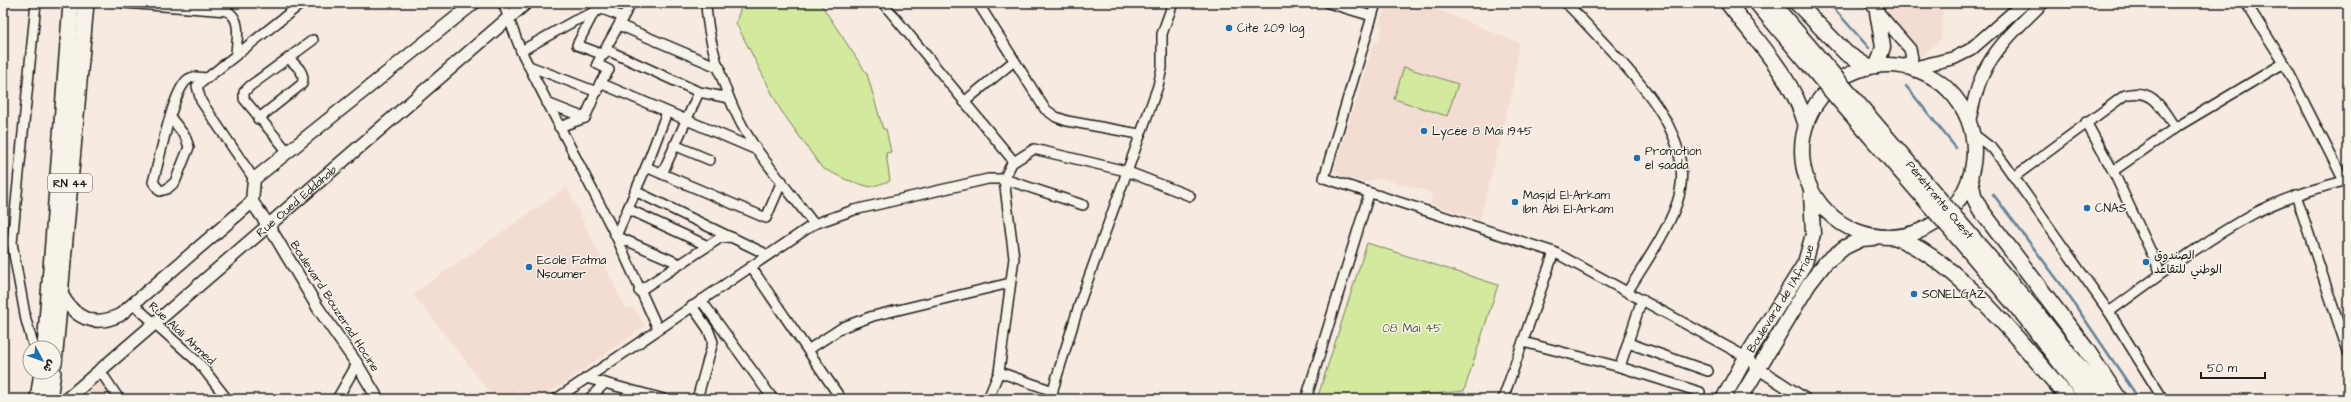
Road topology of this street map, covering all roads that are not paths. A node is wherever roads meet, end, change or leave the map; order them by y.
1 (36, 3) edge
2 (71, 3) edge
3 (86, 3) edge
4 (124, 3) edge
5 (302, 3) edge
6 (474, 3) edge
7 (503, 3) edge
8 (526, 3) edge
9 (616, 3) edge
10 (631, 3) edge
11 (706, 3) edge
12 (883, 3) edge
13 (978, 3) edge
14 (1173, 3) edge
15 (1328, 3) edge
16 (1376, 3) edge
17 (1566, 3) edge
18 (1728, 3) edge
19 (1757, 3) edge
20 (1772, 3) edge
21 (1797, 3) edge
22 (2024, 3) edge
23 (2042, 3) edge
24 (2246, 3) edge
25 (1873, 7) edge
26 (598, 11) junction
27 (1372, 16) junction
28 (509, 17) junction
29 (621, 21) junction
30 (314, 40) dead end
31 (521, 50) junction
32 (605, 52) junction
33 (236, 53) junction
34 (289, 59) junction
35 (1014, 62) junction
36 (2284, 63) junction
37 (529, 66) junction
38 (1872, 66) junction
39 (720, 68) junction
40 (1910, 68) junction
41 (1826, 75) junction
42 (206, 78) junction
43 (598, 88) junction
44 (700, 92) junction
45 (729, 98) junction
46 (964, 102) junction
47 (547, 103) junction
48 (667, 112) junction
49 (171, 118) junction
50 (585, 118) junction
51 (258, 119) junction
52 (686, 121) junction
53 (2086, 122) junction
54 (1806, 124) junction
55 (559, 127) junction
56 (1971, 127) junction
57 (2176, 128) junction
58 (1139, 134) junction
59 (674, 145) junction
60 (757, 150) junction
61 (288, 152) junction
62 (710, 160) dead end
63 (1012, 163) junction
64 (646, 167) junction
65 (1126, 171) junction
66 (2113, 171) junction
67 (662, 174) junction
68 (2014, 177) junction
69 (1004, 178) junction
70 (1970, 178) junction
71 (254, 179) junction
72 (2346, 180) edge
73 (782, 181) junction
74 (635, 191) junction
75 (1811, 192) junction
76 (1369, 194) junction
77 (2296, 195) junction
78 (1190, 196) dead end
79 (252, 202) junction
80 (1083, 205) dead end
81 (628, 209) junction
82 (814, 224) junction
83 (1953, 224) junction
84 (269, 226) junction
85 (616, 236) junction
86 (731, 237) junction
87 (1875, 237) junction
88 (1897, 238) junction
89 (708, 246) junction
90 (1554, 252) junction
91 (768, 255) junction
92 (680, 264) junction
93 (751, 267) junction
94 (2161, 273) junction
95 (1010, 283) junction
96 (639, 291) junction
97 (1628, 291) junction
98 (61, 293) junction
99 (1642, 299) junction
100 (702, 300) junction
101 (133, 304) junction
102 (692, 306) junction
103 (2109, 312) junction
104 (154, 323) junction
105 (658, 329) junction
106 (32, 340) edge
107 (46, 340) edge
108 (56, 340) edge
109 (1523, 342) junction
110 (1628, 343) junction
111 (808, 350) junction
112 (2348, 352) edge
113 (1746, 357) junction
114 (357, 364) junction
115 (1620, 367) junction
116 (99, 369) junction
117 (1759, 369) junction
118 (1708, 371) dead end
119 (999, 372) junction
120 (586, 378) junction
121 (43, 380) edge
122 (46, 380) edge
123 (605, 383) junction
124 (1700, 392) dead end
125 (1051, 395) edge
126 (38, 399) edge
127 (49, 399) edge
128 (67, 399) edge
129 (119, 399) edge
130 (227, 399) edge
131 (337, 399) edge
132 (378, 399) edge
133 (556, 399) edge
134 (589, 399) edge
135 (664, 399) edge
136 (697, 399) edge
137 (773, 399) edge
138 (841, 399) edge
139 (986, 399) edge
140 (1306, 399) edge
141 (1503, 399) edge
142 (1723, 399) edge
143 (1740, 399) edge
144 (1805, 399) edge
145 (2069, 399) edge
146 (2088, 399) edge
147 (2105, 399) edge
148 (2119, 399) edge
149 (2164, 399) edge

1 - 106 street
2 - 107 highway, RN 44
3 - 98 highway, RN 44
4 - 33 street
5 - 33 street
6 - 61 main road
7 - 28 street
8 - 28 main road, Rue Oued Eddahab
9 - 26 street
10 - 29 street
11 - 39 street
12 - 46 street
13 - 35 street
14 - 58 street
15 - 27 street
16 - 27 street
17 - 97 street
18 - 54 highway
19 - 41 highway, Pénétrante Ouest
20 - 41 highway, Pénétrante Ouest
21 - 38 highway
22 - 40 main road
23 - 56 main road
24 - 36 street
25 - 38 main road
25 - 40 street
26 - 29 street
26 - 31 street
26 - 32 street
27 - 76 street
28 - 31 street
28 - 84 main road, Rue Oued Eddahab
29 - 32 street
29 - 39 street
30 - 34 street
31 - 37 street
32 - 43 street
32 - 44 street
33 - 42 street
34 - 51 street
34 - 51 street
35 - 46 street
35 - 58 street
36 - 57 street
36 - 72 street
37 - 43 street
37 - 47 street
38 - 40 main road
38 - 54 main road
39 - 45 street
40 - 56 main road
41 - 83 highway, Pénétrante Ouest, bridge
42 - 49 street
42 - 71 street
43 - 48 street
43 - 50 street
44 - 45 street
44 - 52 street
45 - 60 street
46 - 63 street
47 - 50 street
47 - 55 street
48 - 52 street
48 - 64 street
49 - 49 street
50 - 55 street
51 - 61 street
52 - 59 street
52 - 60 street
53 - 57 street
53 - 66 street
53 - 68 street
54 - 75 main road
55 - 85 street
56 - 68 street
56 - 70 main road
57 - 66 street
58 - 65 street
59 - 62 street
59 - 67 street
60 - 73 street
61 - 71 main road
63 - 65 street
63 - 69 street
64 - 67 street
64 - 74 street
65 - 78 street
65 - 125 street
66 - 94 street
67 - 73 street
68 - 103 street
69 - 80 street
69 - 82 street
69 - 95 street
70 - 88 main road
70 - 148 highway
71 - 79 main road
72 - 77 street
73 - 82 street
74 - 81 street
74 - 86 street
75 - 87 main road
75 - 113 main road, Boulevard de l'Afrique
76 - 90 street
76 - 140 street
77 - 94 street
77 - 112 street
79 - 84 main road
79 - 101 main road
81 - 85 street
81 - 89 street
82 - 91 street
83 - 146 highway, Pénétrante Ouest
83 - 147 highway, Pénétrante Ouest
84 - 104 main road, Rue Oued Eddahab
84 - 114 street, Boulevard Bouzerad Hocine
85 - 92 street
85 - 96 street
86 - 89 street
86 - 91 street
87 - 88 main road
87 - 117 main road, Boulevard de l'Afrique
88 - 145 highway
89 - 92 street
90 - 97 street
90 - 109 street
91 - 93 street
92 - 96 street
93 - 100 street
93 - 111 street
94 - 103 street
95 - 111 street
95 - 119 street
96 - 105 street
97 - 99 street
98 - 101 main road
98 - 108 highway, RN 44
99 - 110 street
99 - 113 street
100 - 102 street
100 - 137 street
101 - 104 street, Rue Alali Ahmed
102 - 105 street
102 - 136 street
103 - 149 street
104 - 116 main road, Rue Oued Eddahab
104 - 130 street, Rue Alali Ahmed
105 - 120 street
109 - 115 street
109 - 141 street
110 - 115 street
110 - 118 street
111 - 138 street
113 - 117 street
113 - 142 main road, Boulevard de l'Afrique
114 - 131 street
114 - 132 street, Boulevard Bouzerad Hocine
115 - 124 street
116 - 128 main road, Rue Oued Eddahab
116 - 129 street
117 - 143 main road, Boulevard de l'Afrique
117 - 144 street
119 - 125 street
119 - 139 street
120 - 123 street
120 - 133 street
121 - 126 highway
122 - 127 highway
123 - 134 street
123 - 135 street

